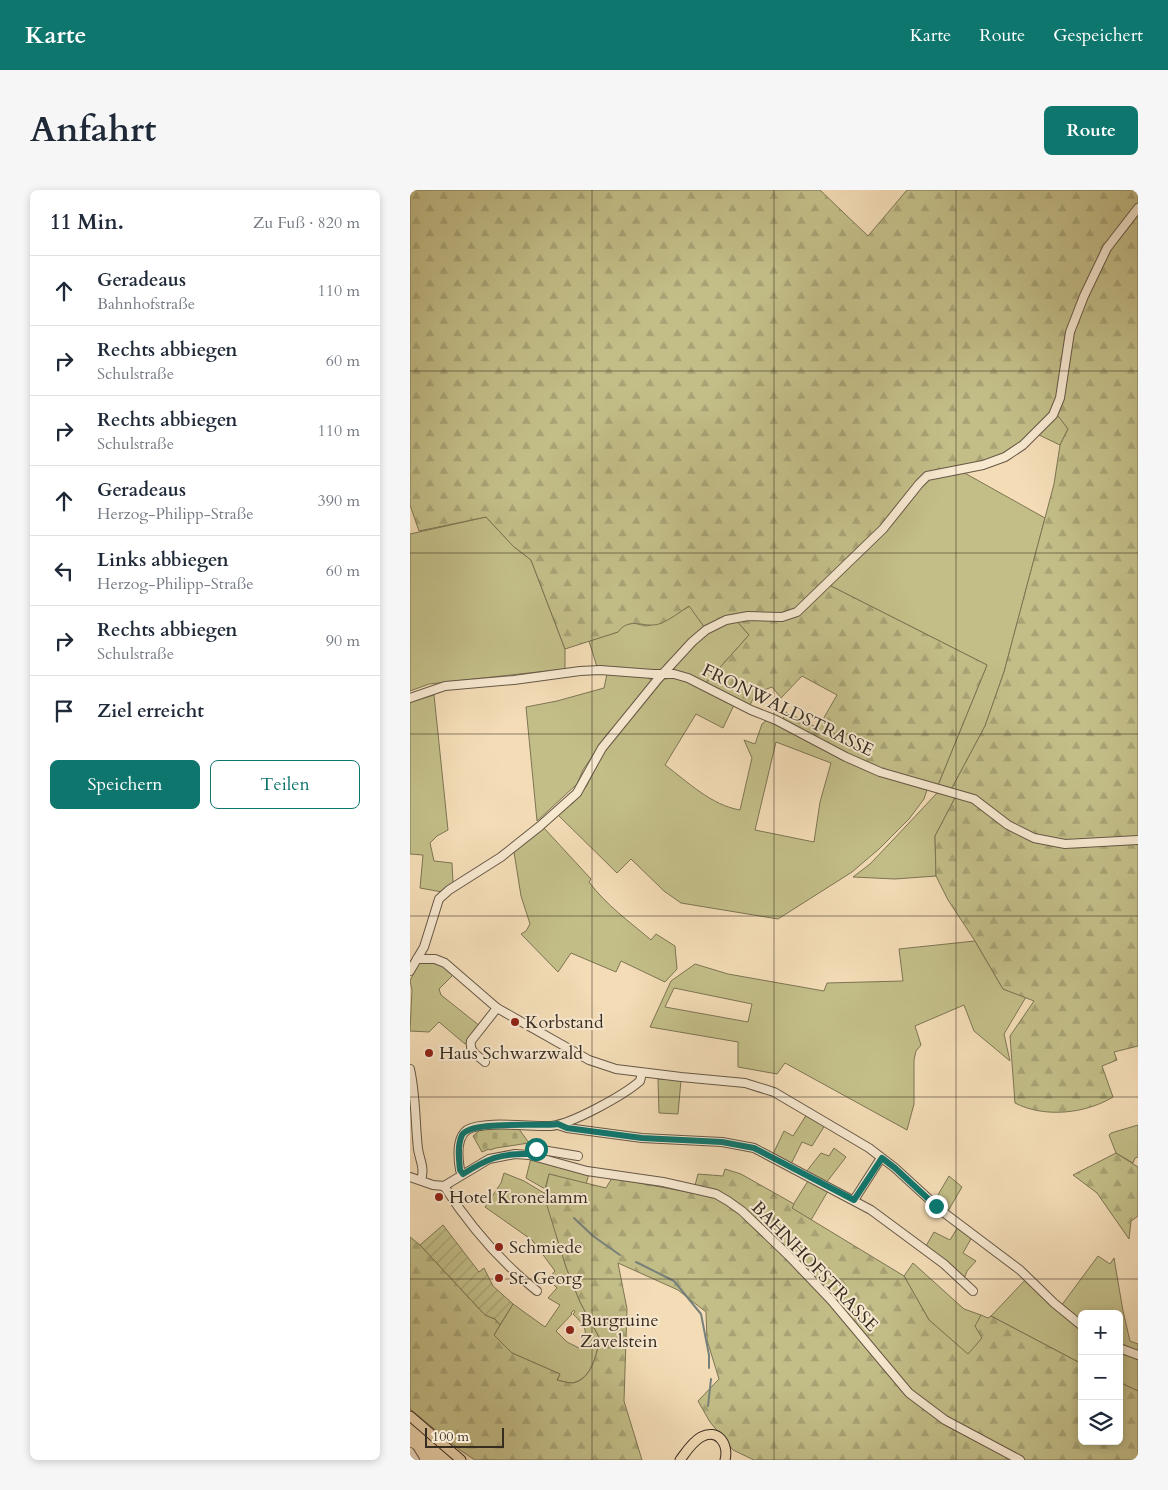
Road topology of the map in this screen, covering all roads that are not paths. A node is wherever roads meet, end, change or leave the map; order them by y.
1 (1138, 208) edge
2 (663, 674) junction
3 (410, 698) edge
4 (1138, 840) edge
5 (417, 960) junction
6 (410, 972) edge
7 (497, 1008) junction
8 (485, 1062) dead end
9 (410, 1069) edge
10 (642, 1072) junction
11 (558, 1124) junction
12 (414, 1137) edge
13 (529, 1154) junction
14 (578, 1156) dead end
15 (882, 1158) junction
16 (463, 1174) junction
17 (410, 1177) edge
18 (422, 1180) junction
19 (444, 1186) junction
20 (854, 1200) junction
21 (537, 1291) dead end
22 (973, 1291) dead end
23 (1078, 1323) edge
24 (1123, 1349) edge
25 (1138, 1355) edge
26 (410, 1416) edge
27 (410, 1452) edge
28 (415, 1460) edge
29 (461, 1460) edge
30 (680, 1460) edge
31 (725, 1460) edge
32 (1020, 1460) edge

1 - 2 street
2 - 3 street, FRONWALDSTRASSE
2 - 4 street, FRONWALDSTRASSE
2 - 5 street
5 - 6 street
5 - 7 street
7 - 8 street
7 - 10 street
9 - 12 street
10 - 11 street
10 - 15 street
11 - 16 street
11 - 20 street
12 - 18 street
13 - 14 street
13 - 16 street, BAHNHOFSTRASSE
13 - 32 street, BAHNHOFSTRASSE
15 - 20 street
15 - 23 street
16 - 19 street, BAHNHOFSTRASSE
17 - 18 street
18 - 19 street
19 - 21 street
20 - 22 street
24 - 25 street
26 - 29 main road
27 - 28 street
30 - 31 main road

